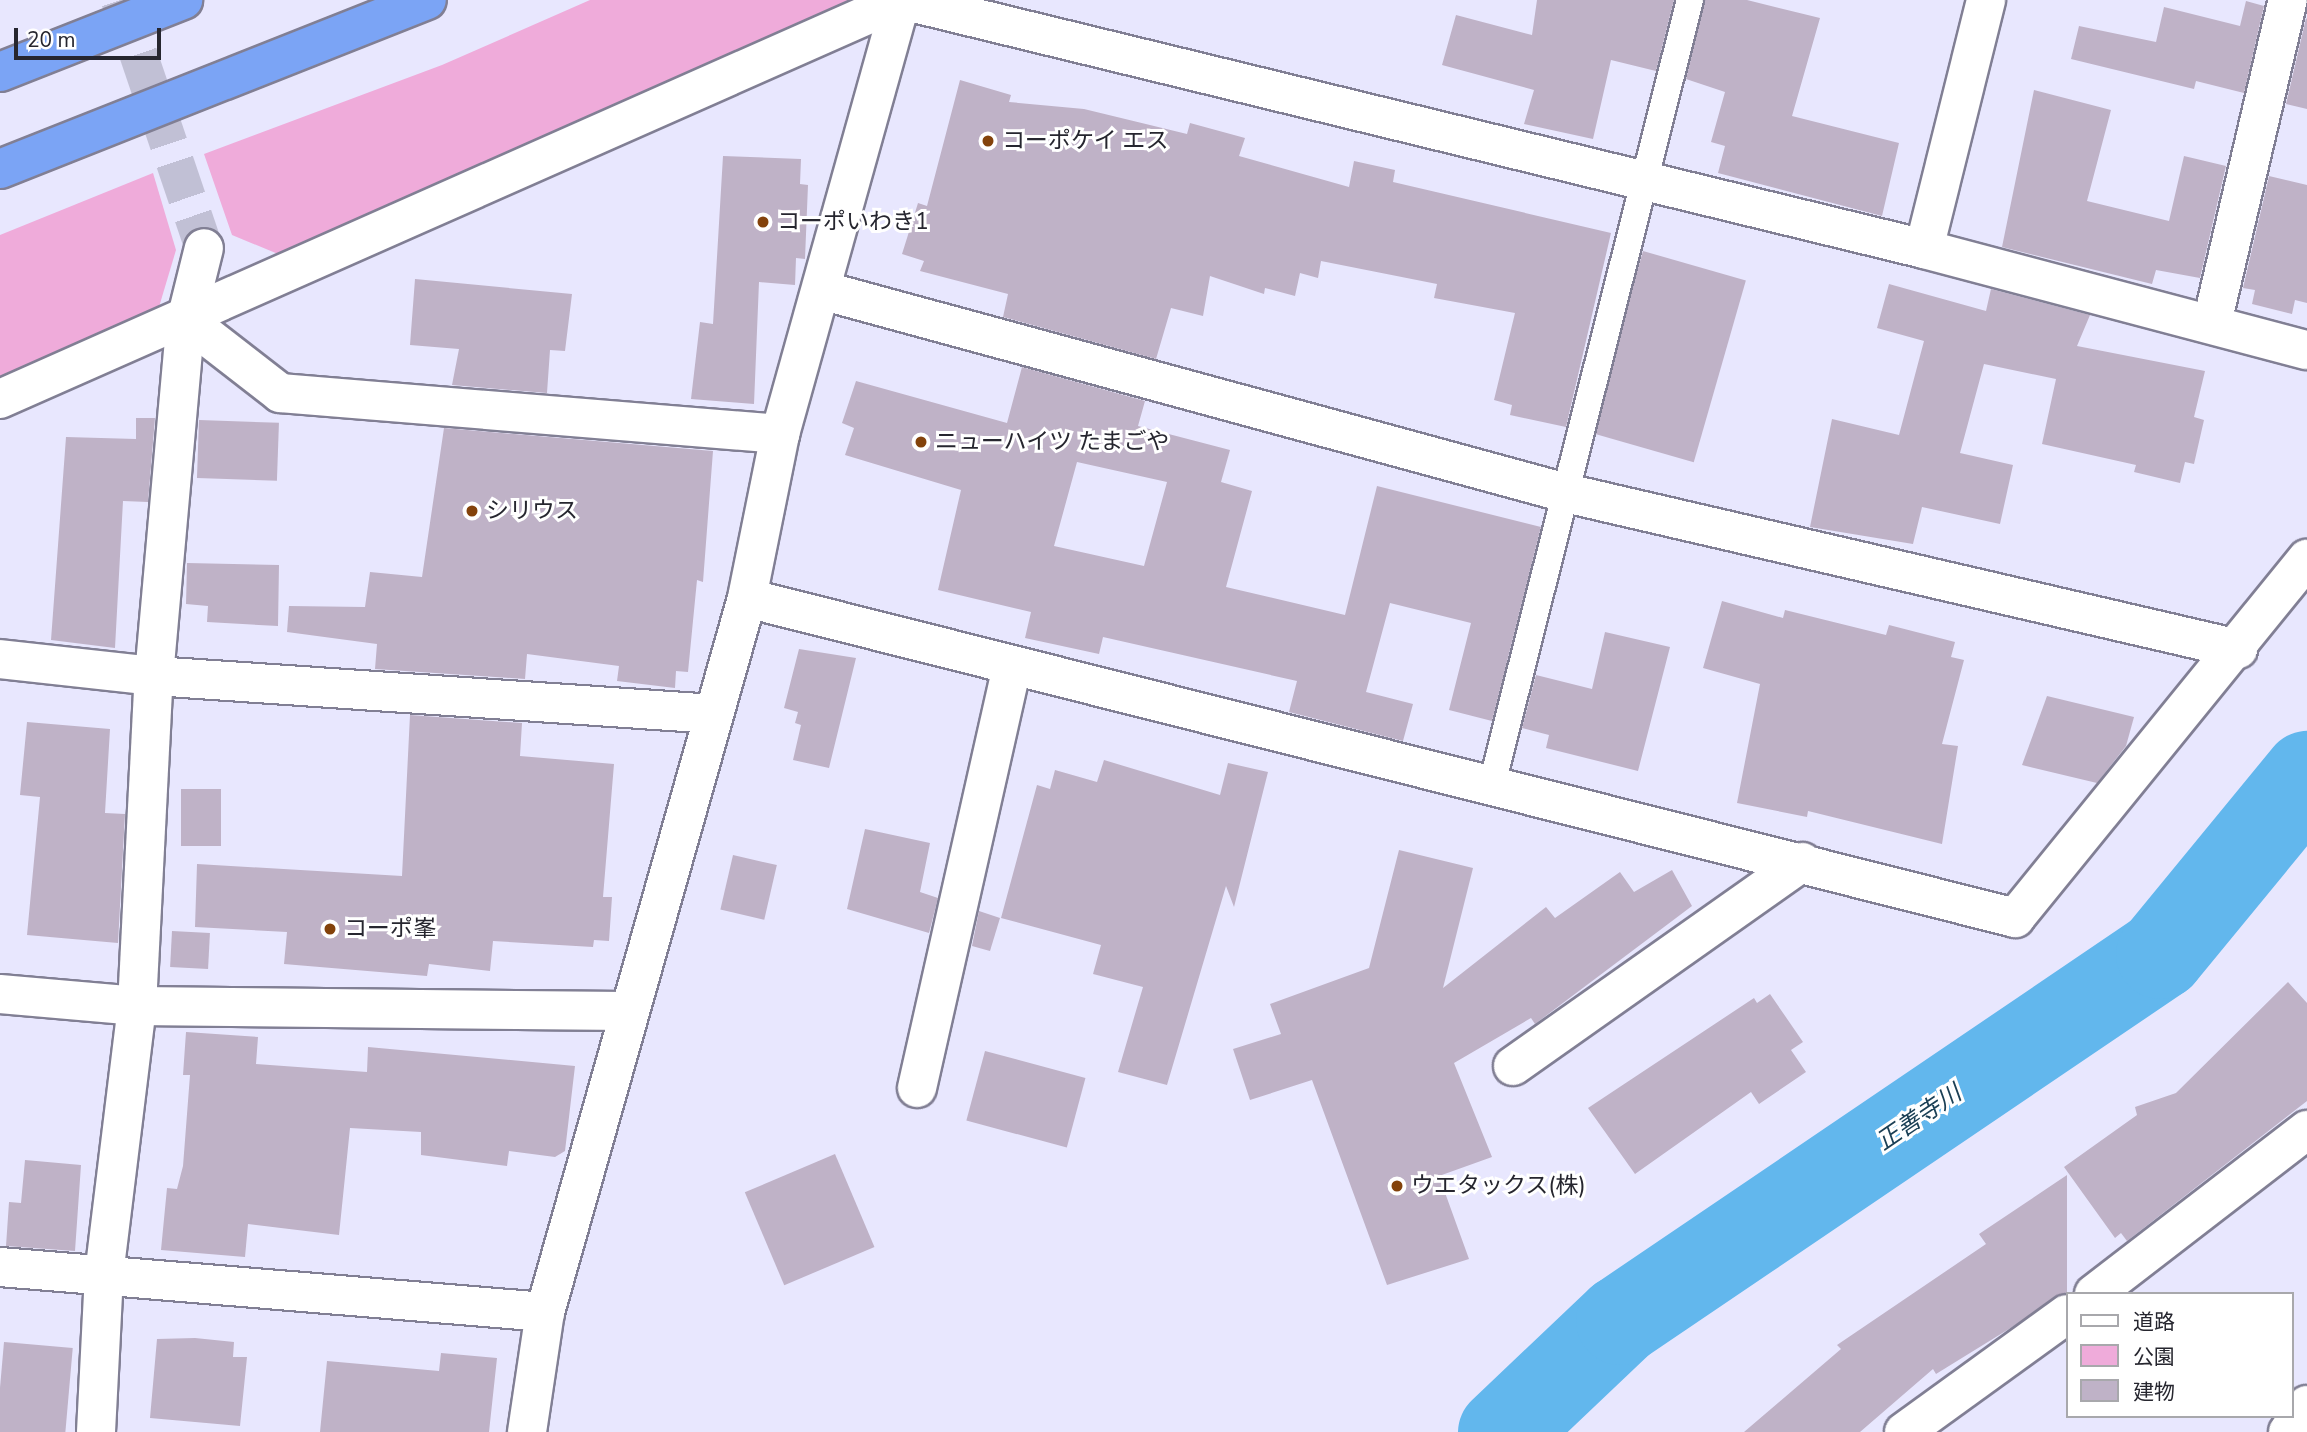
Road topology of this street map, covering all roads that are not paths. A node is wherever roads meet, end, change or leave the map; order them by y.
1 (183, 0) edge
2 (426, 0) edge
3 (901, 0) edge
4 (1690, 0) edge
5 (1986, 0) edge
6 (2288, 0) edge
7 (0, 72) edge
8 (0, 171) edge
9 (1645, 186) junction
10 (204, 248) tunnel mouth
11 (1924, 248) junction
12 (821, 290) junction
13 (186, 320) junction
14 (2212, 324) junction
15 (2307, 350) edge
16 (0, 399) edge
17 (780, 434) junction
18 (1570, 494) junction
19 (2307, 559) edge
20 (747, 597) junction
21 (2238, 649) junction
22 (0, 659) edge
23 (1012, 667) junction
24 (154, 676) junction
25 (715, 714) junction
26 (1492, 784) junction
27 (1802, 862) junction
28 (0, 994) edge
29 (137, 1006) junction
30 (626, 1011) junction
31 (1513, 1066) dead end
32 (917, 1088) dead end
33 (2307, 1130) edge
34 (0, 1267) edge
35 (104, 1275) junction
36 (2097, 1292) edge
37 (545, 1312) junction
38 (2066, 1315) edge
39 (2307, 1405) edge
40 (96, 1432) edge
41 (527, 1432) edge
42 (1904, 1432) edge
43 (2288, 1432) edge

1 - 7 highway
2 - 8 highway
3 - 9 street
3 - 12 street
3 - 13 street
4 - 9 lane
5 - 11 street
6 - 14 street
9 - 11 street
9 - 18 lane
10 - 13 street
11 - 14 street
12 - 17 street
12 - 18 street
13 - 16 street
13 - 17 street
13 - 24 street
14 - 15 street
17 - 20 street
18 - 21 street
18 - 26 lane
19 - 21 street
20 - 23 street
20 - 25 street
21 - 27 street
22 - 24 street
23 - 26 street
23 - 32 street
24 - 25 street
24 - 29 street
25 - 30 street
26 - 27 street
27 - 31 street
28 - 29 street
29 - 30 street
29 - 35 street
30 - 37 street
33 - 36 street
34 - 35 street
35 - 37 street
35 - 40 street
37 - 41 street
38 - 42 street
39 - 43 street

